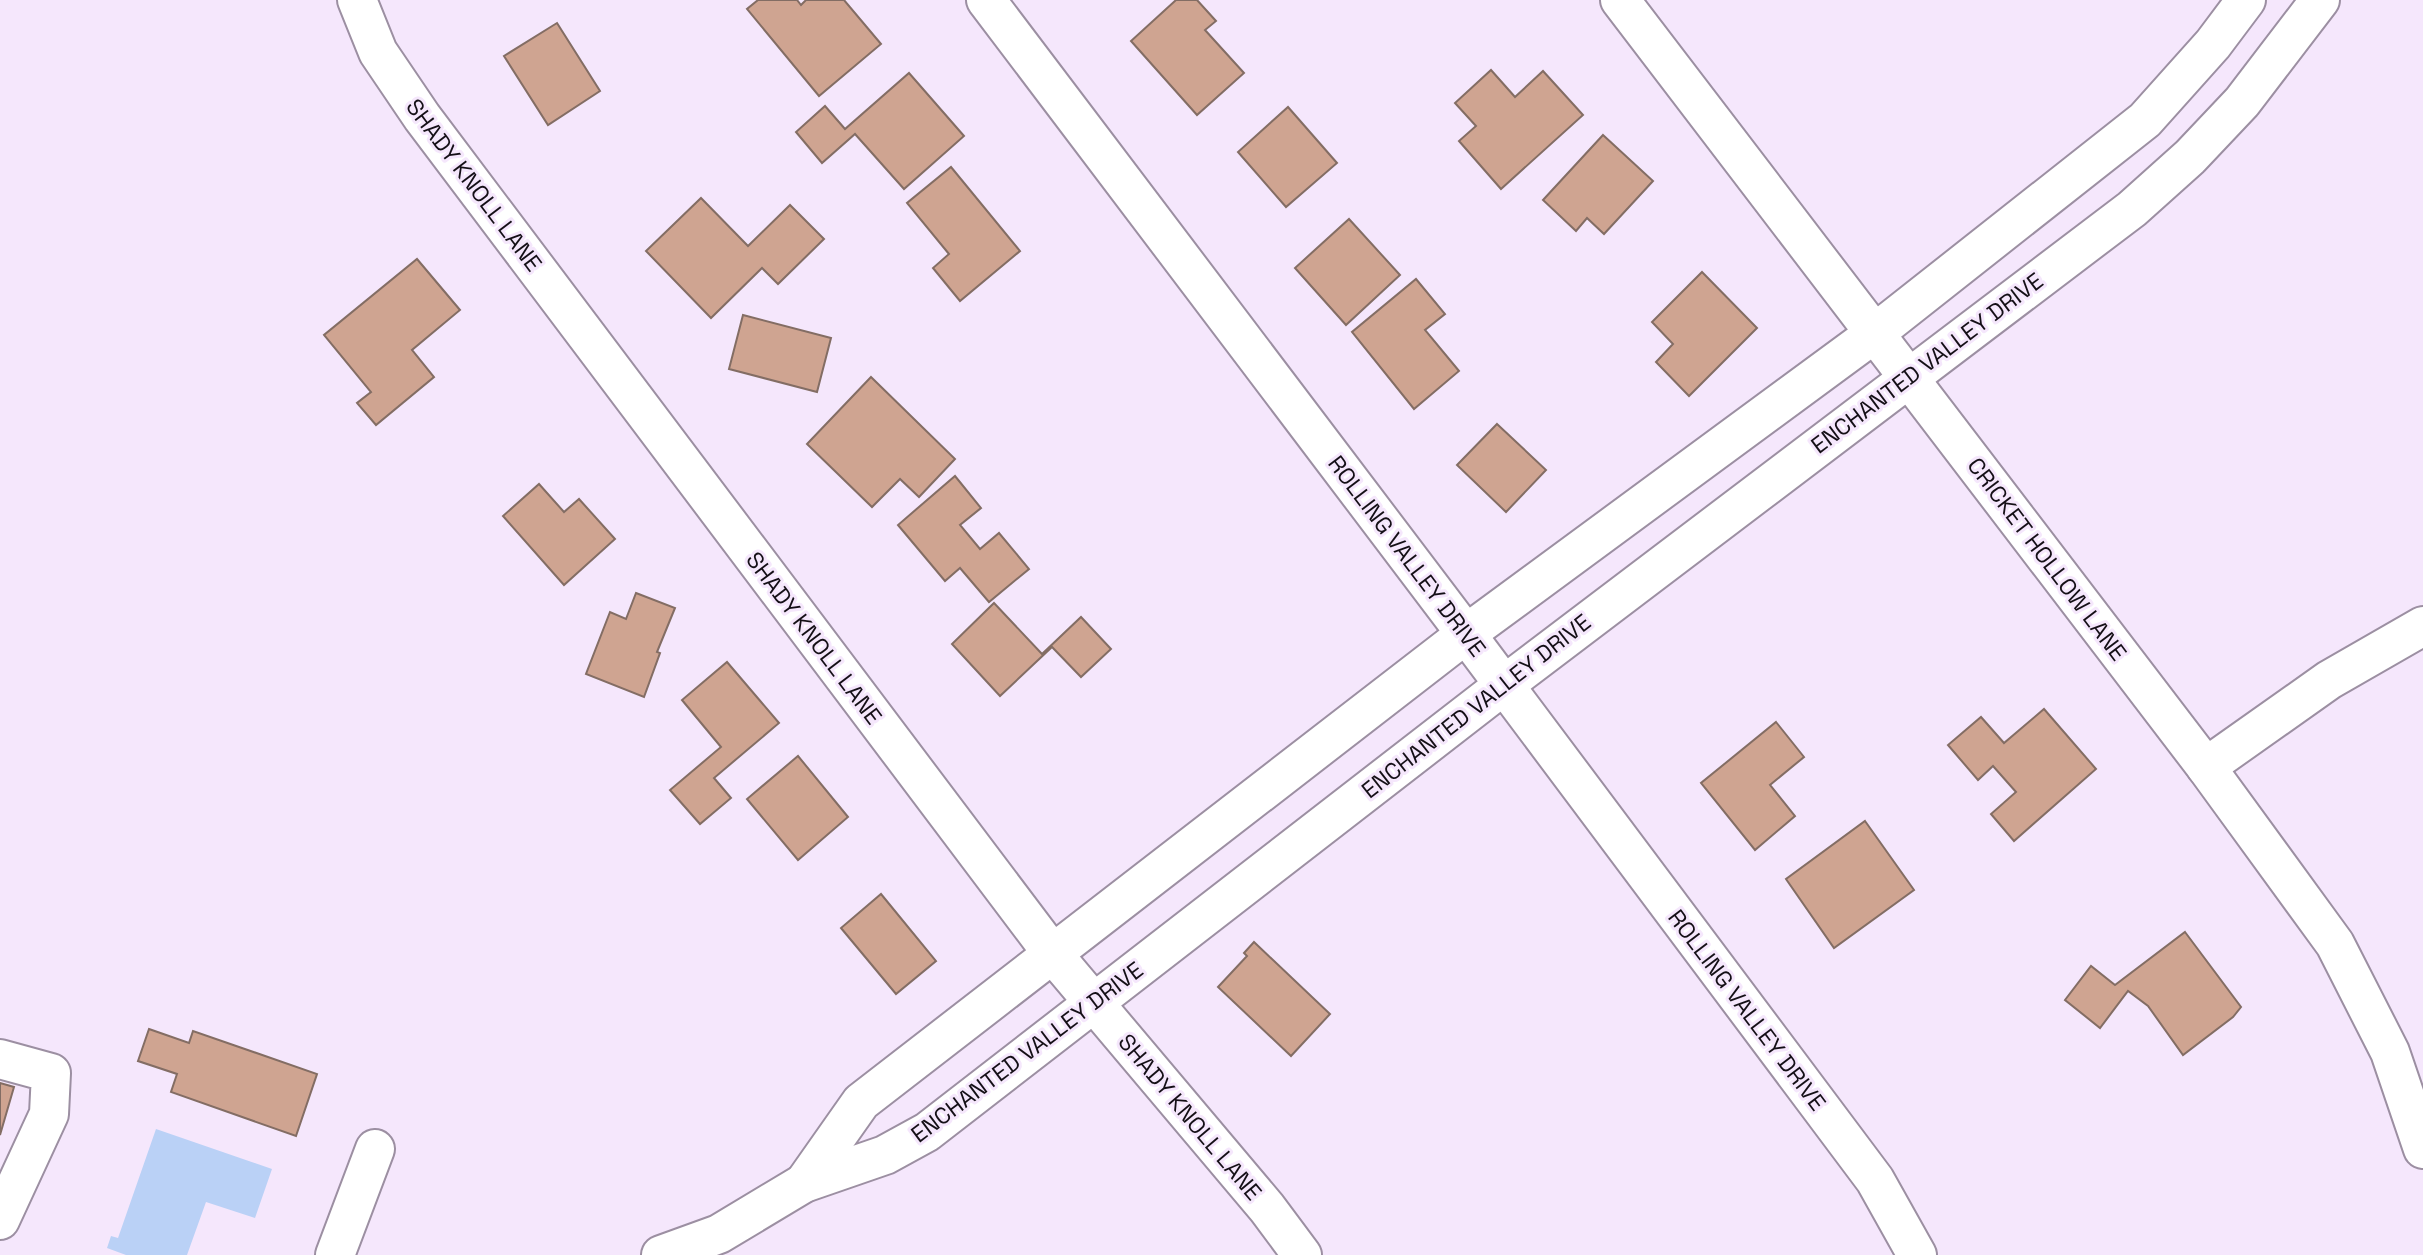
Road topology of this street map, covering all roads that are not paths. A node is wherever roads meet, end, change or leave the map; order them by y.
1 (357, 0) edge
2 (986, 0) edge
3 (1620, 0) edge
4 (2246, 0) edge
5 (2320, 0) edge
6 (1875, 333) junction
7 (1908, 377) junction
8 (2423, 626) edge
9 (1466, 634) junction
10 (1504, 685) junction
11 (2206, 767) junction
12 (1052, 953) junction
13 (1094, 1002) junction
14 (0, 1059) edge
15 (375, 1149) dead end
16 (2423, 1149) edge
17 (804, 1183) junction
18 (0, 1220) edge
19 (347, 1252) edge
20 (661, 1255) edge
21 (1302, 1255) edge
22 (1917, 1255) edge

1 - 12 street, SHADY KNOLL LANE
2 - 9 street, ROLLING VALLEY DRIVE
3 - 6 street, CRICKET HOLLOW LANE
4 - 6 street
5 - 7 street, ENCHANTED VALLEY DRIVE
6 - 7 street, CRICKET HOLLOW LANE
6 - 9 street
7 - 10 street, ENCHANTED VALLEY DRIVE
7 - 11 street, CRICKET HOLLOW LANE
8 - 11 street
9 - 10 street, ROLLING VALLEY DRIVE
9 - 12 street
10 - 13 street, ENCHANTED VALLEY DRIVE
10 - 22 street, ROLLING VALLEY DRIVE
11 - 16 street, CRICKET HOLLOW LANE
12 - 13 street, SHADY KNOLL LANE
12 - 17 street
13 - 17 street, ENCHANTED VALLEY DRIVE
13 - 21 street, SHADY KNOLL LANE
14 - 18 street
15 - 19 street
17 - 20 street

